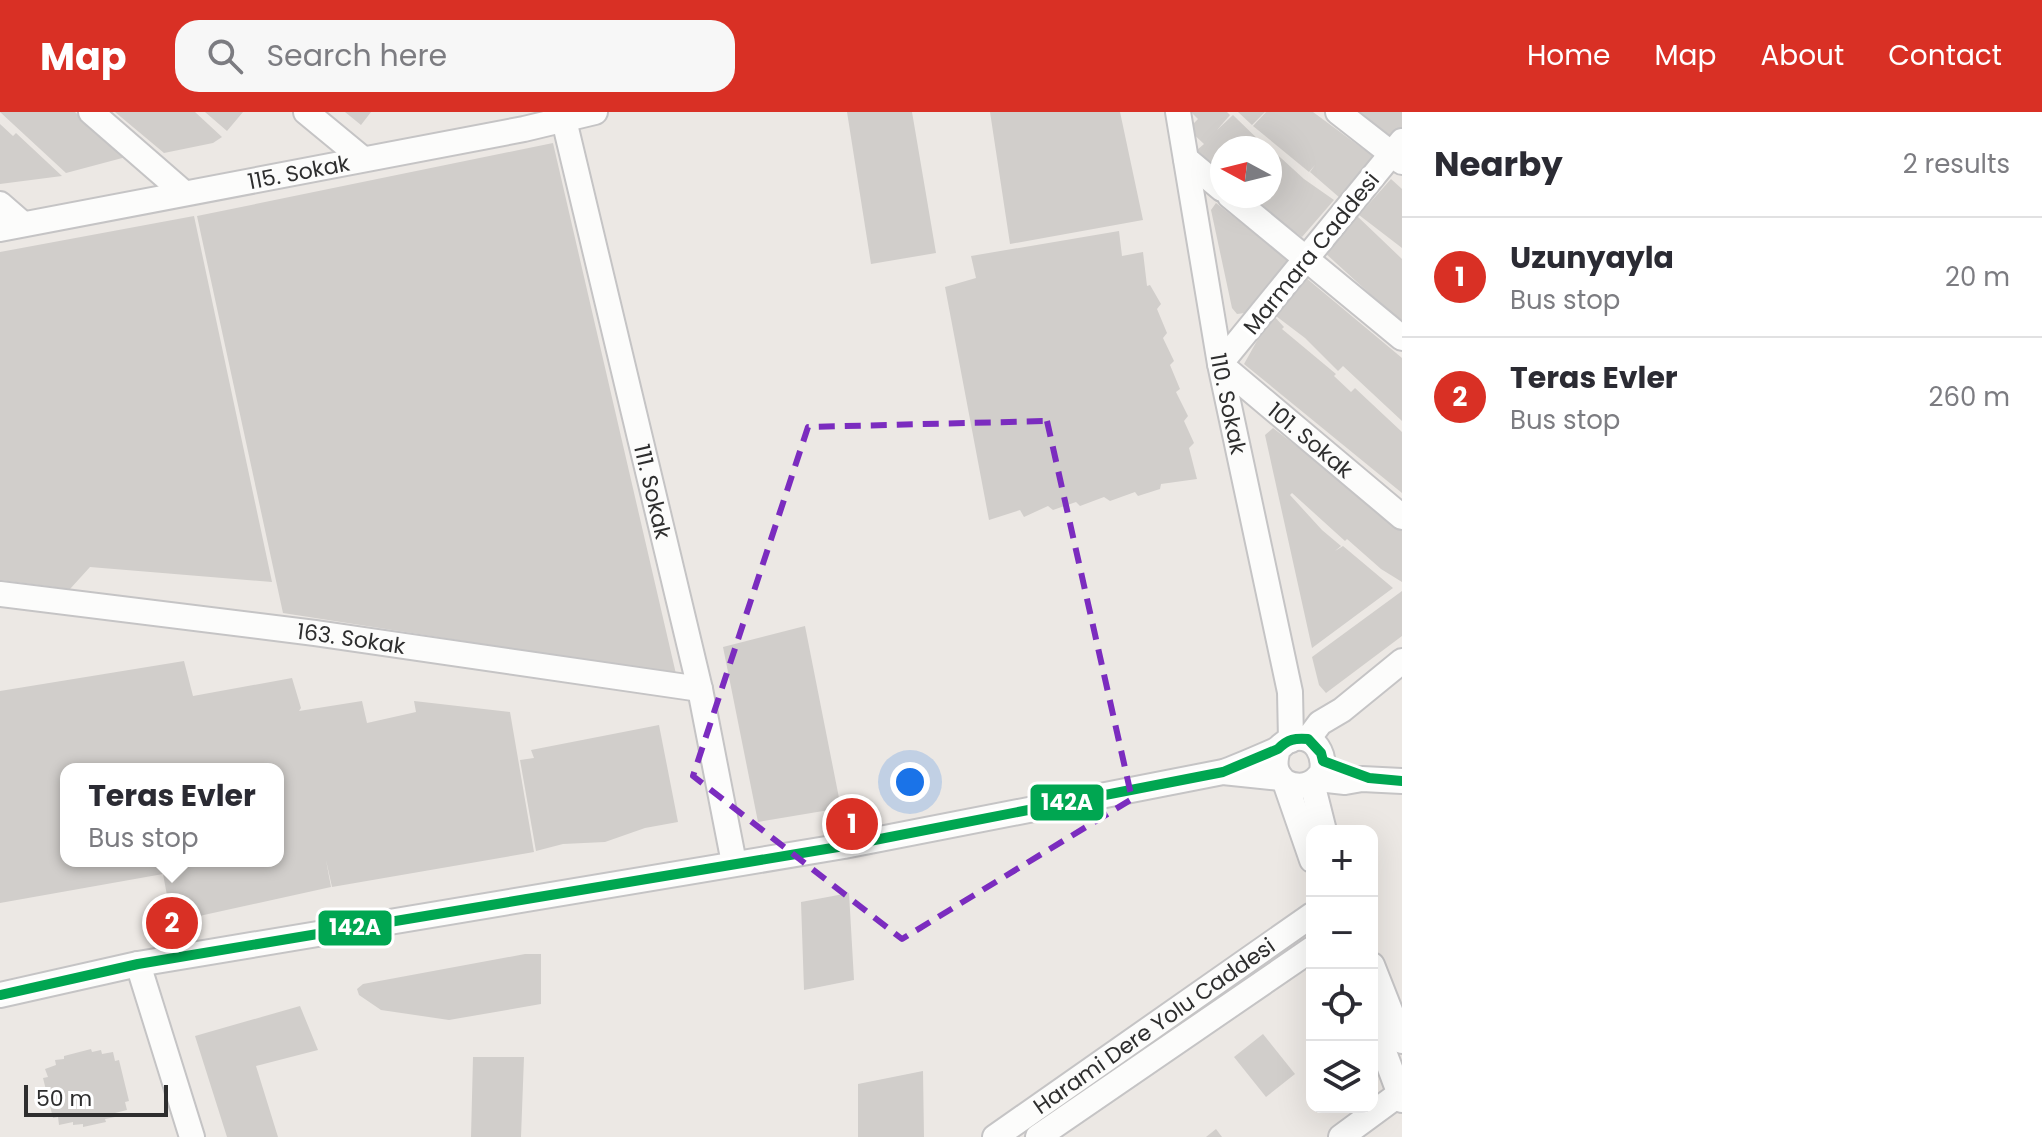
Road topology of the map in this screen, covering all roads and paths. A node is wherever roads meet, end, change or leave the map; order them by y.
1 (91, 112) edge
2 (306, 112) edge
3 (504, 112) edge
4 (595, 112) edge
5 (1178, 112) edge
6 (1338, 112) edge
7 (564, 120) junction
8 (524, 129) junction
9 (1399, 152) edge
10 (363, 159) junction
11 (1186, 159) junction
12 (1210, 179) edge
13 (183, 192) junction
14 (0, 204) edge
15 (1244, 208) edge
16 (12, 226) edge
17 (1307, 260) junction
18 (1402, 338) edge
19 (1220, 364) junction
20 (1402, 517) edge
21 (0, 594) edge
22 (1402, 661) edge
23 (700, 689) junction
24 (1306, 755) junction
25 (1223, 772) junction
26 (1283, 780) junction
27 (1402, 781) edge
28 (1323, 825) edge
29 (1306, 843) edge
30 (734, 863) junction
31 (1306, 919) edge
32 (1306, 953) edge
33 (138, 964) junction
34 (1374, 969) edge
35 (0, 995) edge
36 (1378, 1036) edge
37 (1402, 1041) edge
38 (1401, 1096) edge
39 (192, 1137) edge
40 (995, 1137) edge
41 (1038, 1137) edge
42 (1341, 1137) edge

1 - 13 street
2 - 10 street
3 - 8 street
4 - 7 street, 115. Sokak
5 - 11 street, 110. Sokak
6 - 9 street
7 - 8 street, 115. Sokak
7 - 23 street, 111. Sokak
8 - 10 street, 115. Sokak
9 - 17 street, Marmara Caddesi
10 - 13 street, 115. Sokak
11 - 12 street
11 - 19 street, 110. Sokak
13 - 16 street, 115. Sokak
14 - 16 street
15 - 17 street
17 - 18 street
17 - 19 street, Marmara Caddesi
19 - 20 street, 101. Sokak
19 - 24 street, 110. Sokak
21 - 23 street, 163. Sokak
22 - 24 street
23 - 30 street, 111. Sokak
24 - 25 street
24 - 26 street
24 - 26 street
24 - 27 street
24 - 28 street
25 - 26 street
25 - 30 street
26 - 29 street
30 - 33 street
31 - 40 street, Harami Dere Yolu Caddesi
32 - 41 street, Harami Dere Yolu Caddesi
33 - 35 street
33 - 39 street
34 - 37 street
36 - 38 street
38 - 42 street

